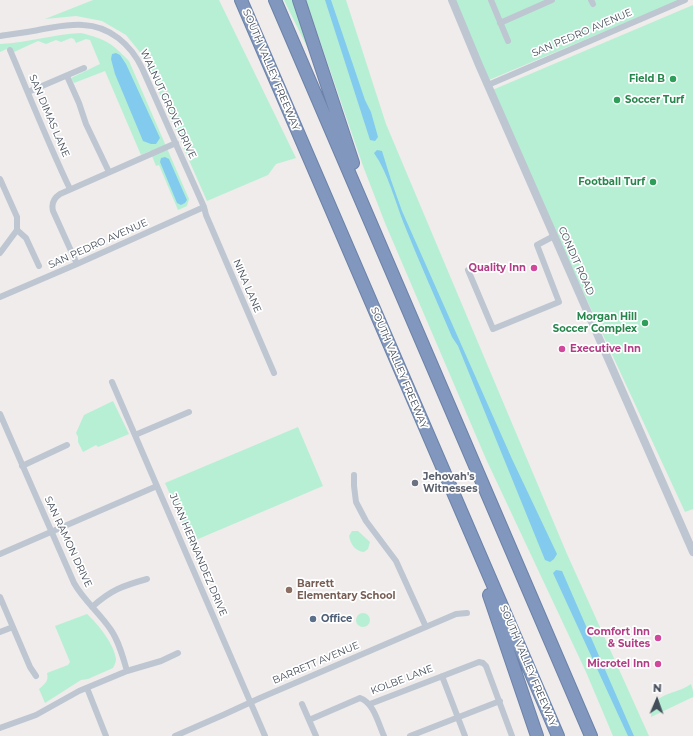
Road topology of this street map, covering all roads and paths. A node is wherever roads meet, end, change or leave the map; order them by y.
1 (237, 0) edge
2 (241, 0) edge
3 (275, 0) edge
4 (299, 0) edge
5 (452, 0) edge
6 (491, 0) edge
7 (552, 0) edge
8 (685, 0) edge
9 (500, 23) junction
10 (256, 34) junction
11 (0, 36) edge
12 (508, 41) dead end
13 (10, 50) dead end
14 (84, 68) dead end
15 (67, 76) junction
16 (488, 85) junction
17 (28, 92) junction
18 (176, 143) junction
19 (110, 172) junction
20 (0, 179) edge
21 (70, 189) junction
22 (357, 190) junction
23 (204, 207) junction
24 (17, 230) junction
25 (554, 236) junction
26 (0, 253) edge
27 (77, 264) junction
28 (39, 266) dead end
29 (468, 270) dead end
30 (0, 297) edge
31 (274, 373) dead end
32 (112, 382) dead end
33 (188, 412) dead end
34 (0, 414) edge
35 (135, 435) junction
36 (67, 445) dead end
37 (22, 466) junction
38 (354, 475) dead end
39 (157, 486) junction
40 (51, 532) junction
41 (693, 552) edge
42 (0, 554) edge
43 (483, 562) junction
44 (147, 579) dead end
45 (0, 597) edge
46 (92, 607) junction
47 (467, 613) dead end
48 (12, 627) junction
49 (426, 627) junction
50 (0, 632) edge
51 (178, 653) dead end
52 (560, 664) junction
53 (127, 671) junction
54 (36, 676) dead end
55 (442, 676) junction
56 (87, 688) junction
57 (500, 701) junction
58 (250, 702) junction
59 (302, 704) dead end
60 (370, 704) junction
61 (458, 717) junction
62 (309, 720) junction
63 (0, 728) edge
64 (106, 736) edge
65 (174, 736) edge
66 (265, 736) edge
67 (316, 736) edge
68 (384, 736) edge
69 (410, 736) edge
70 (465, 736) edge
71 (512, 736) edge
72 (537, 736) edge
73 (558, 736) edge
74 (591, 736) edge
75 (598, 736) edge

1 - 10 highway
2 - 10 highway, SOUTH VALLEY FREEWAY
3 - 22 highway
4 - 22 highway
5 - 16 street, CONDIT ROAD
6 - 9 street
7 - 9 street
8 - 16 street, SAN PEDRO AVENUE
9 - 12 street
10 - 43 highway, SOUTH VALLEY FREEWAY
11 - 18 street, WALNUT GROVE DRIVE
13 - 17 street, SAN DIMAS LANE
14 - 15 street
15 - 17 street
15 - 19 street
16 - 25 street, CONDIT ROAD
17 - 21 street, SAN DIMAS LANE
18 - 19 street
18 - 23 street, WALNUT GROVE DRIVE
19 - 21 street
20 - 24 street
21 - 27 street
22 - 52 highway
23 - 27 street, SAN PEDRO AVENUE
23 - 31 street, NINA LANE
24 - 26 street
24 - 28 street
25 - 29 street
25 - 41 street, CONDIT ROAD
27 - 30 street, SAN PEDRO AVENUE
32 - 35 street, JUAN HERNANDEZ DRIVE
33 - 35 street
34 - 37 street, SAN RAMON DRIVE
35 - 39 street, JUAN HERNANDEZ DRIVE
36 - 37 street
37 - 40 street, SAN RAMON DRIVE
38 - 49 street
39 - 40 street
39 - 58 street, JUAN HERNANDEZ DRIVE
40 - 42 street
40 - 46 street, SAN RAMON DRIVE
43 - 72 highway
43 - 73 highway, SOUTH VALLEY FREEWAY
44 - 46 street
45 - 48 street
46 - 53 street, SAN RAMON DRIVE
47 - 49 street, BARRETT AVENUE
48 - 50 street
48 - 54 street
49 - 58 street, BARRETT AVENUE
51 - 53 street
52 - 74 highway
52 - 75 highway
53 - 56 street
55 - 57 street, KOLBE LANE
55 - 60 street, KOLBE LANE
55 - 61 street
56 - 63 street
56 - 64 street
57 - 61 street
57 - 71 street
58 - 65 street, BARRETT AVENUE
58 - 66 street, JUAN HERNANDEZ DRIVE
59 - 62 street
60 - 62 street
60 - 68 street
61 - 69 street
61 - 70 street
62 - 67 street

